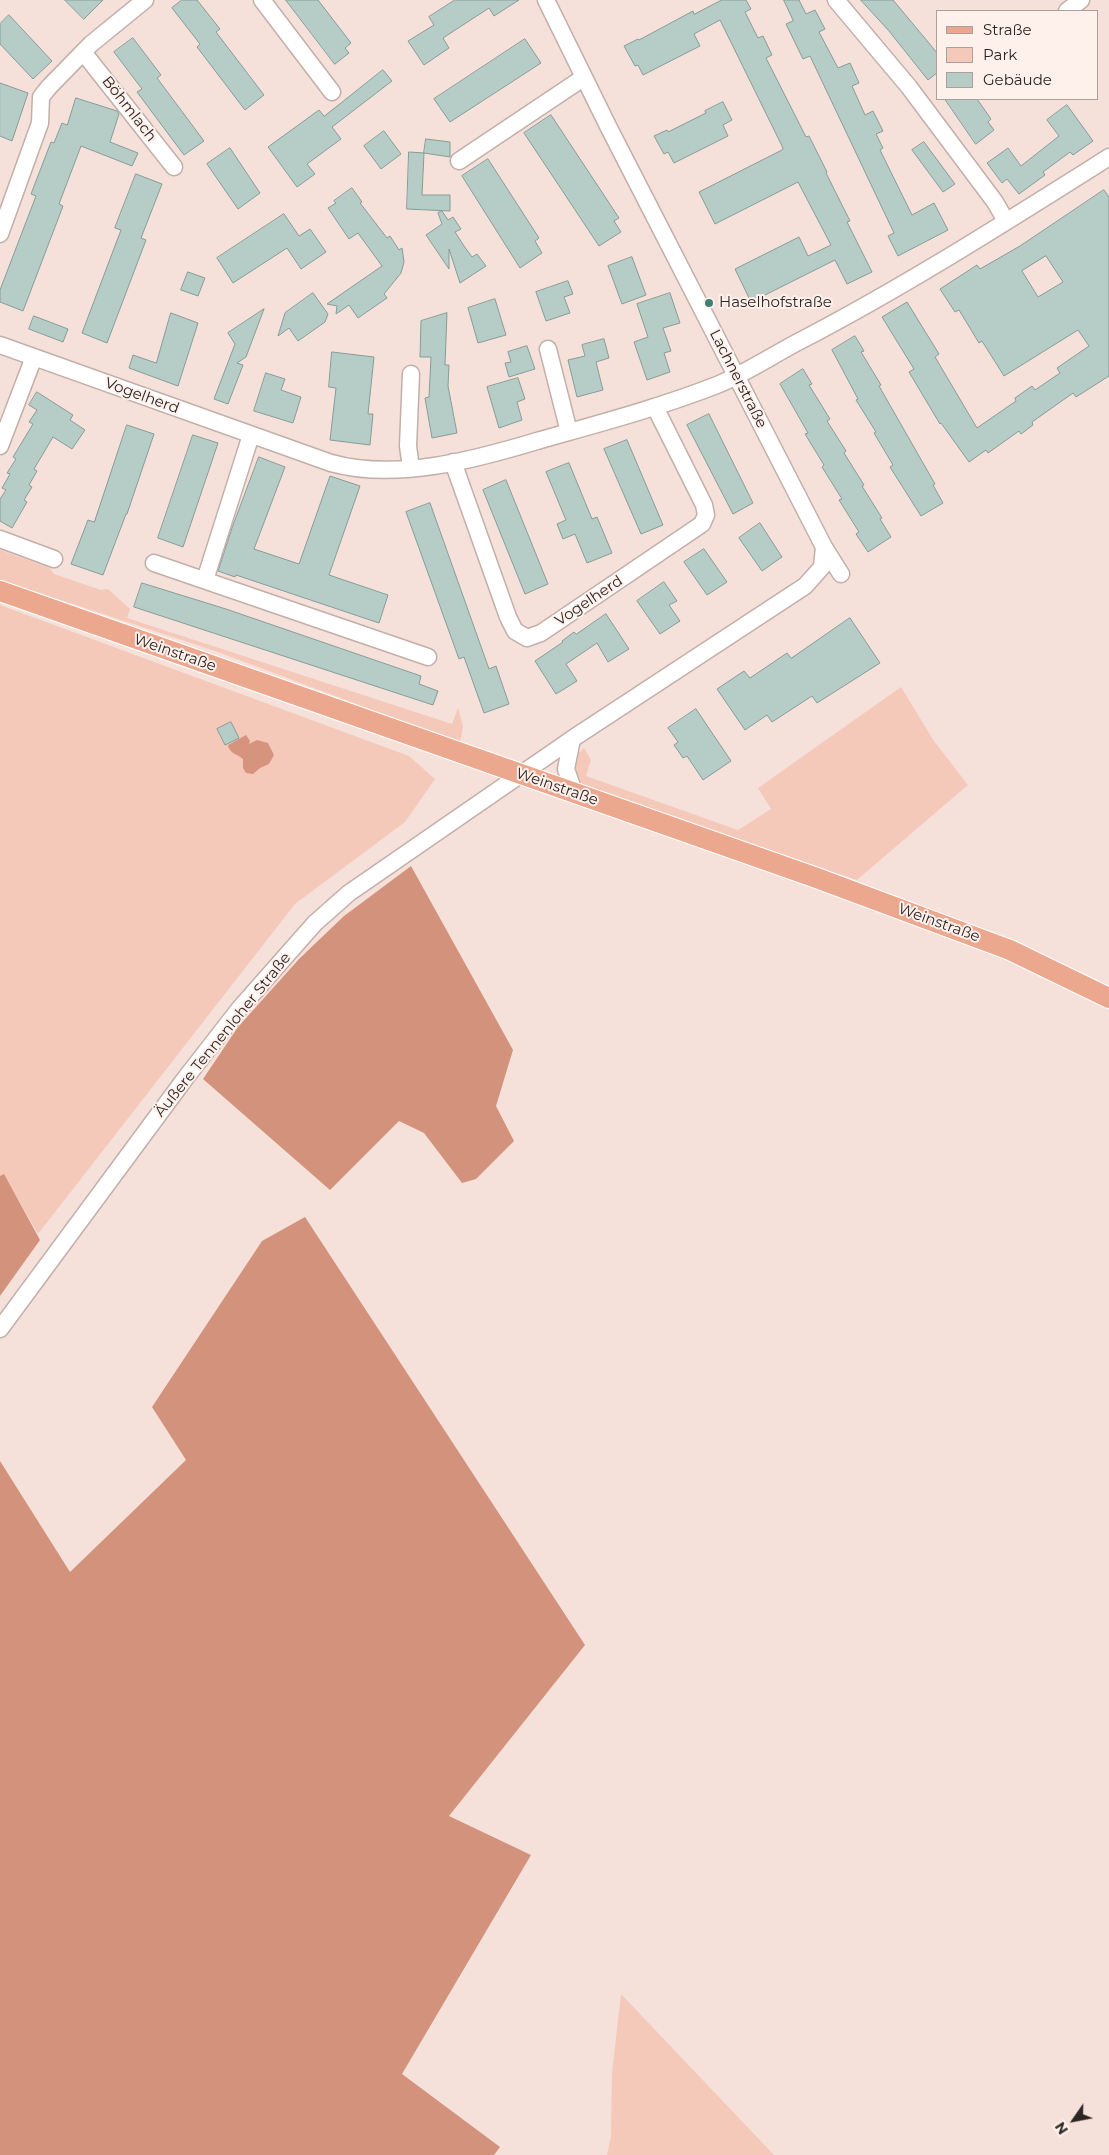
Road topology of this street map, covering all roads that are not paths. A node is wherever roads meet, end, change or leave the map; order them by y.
1 (145, 0) edge
2 (262, 0) edge
3 (546, 0) edge
4 (836, 0) edge
5 (1081, 0) edge
6 (1068, 10) edge
7 (83, 52) junction
8 (584, 78) junction
9 (332, 92) dead end
10 (1109, 157) edge
11 (460, 161) dead end
12 (174, 167) dead end
13 (1006, 222) junction
14 (0, 234) edge
15 (0, 345) edge
16 (548, 349) dead end
17 (34, 357) junction
18 (411, 374) dead end
19 (736, 376) junction
20 (655, 407) junction
21 (569, 432) junction
22 (251, 435) junction
23 (0, 446) edge
24 (453, 462) junction
25 (411, 468) junction
26 (0, 539) edge
27 (824, 547) junction
28 (54, 559) dead end
29 (154, 562) dead end
30 (841, 574) dead end
31 (206, 580) junction
32 (0, 591) edge
33 (428, 657) dead end
34 (572, 739) junction
35 (521, 774) junction
36 (574, 792) junction
37 (1109, 998) edge
38 (0, 1329) edge

1 - 7 street
2 - 9 street
3 - 8 street, Lachnerstraße
4 - 13 street
5 - 6 street
7 - 12 street, Böhmlach
7 - 14 street
8 - 11 street
8 - 19 street, Lachnerstraße
10 - 13 street
13 - 19 street
15 - 17 street, Vogelherd
16 - 21 street
17 - 22 street, Vogelherd
17 - 23 street
18 - 25 street
19 - 20 street, Vogelherd
19 - 27 street, Lachnerstraße
20 - 21 street, Vogelherd
20 - 24 street, Vogelherd
21 - 24 street, Vogelherd
22 - 25 street, Vogelherd
22 - 31 street
24 - 25 street, Vogelherd
26 - 28 street
27 - 30 street, Lachnerstraße
27 - 34 street
29 - 31 street
31 - 33 street
32 - 35 main road, Weinstraße
34 - 35 street
34 - 36 street
35 - 36 main road, Weinstraße
35 - 38 street, Äußere Tennenloher Straße
36 - 37 main road, Weinstraße

